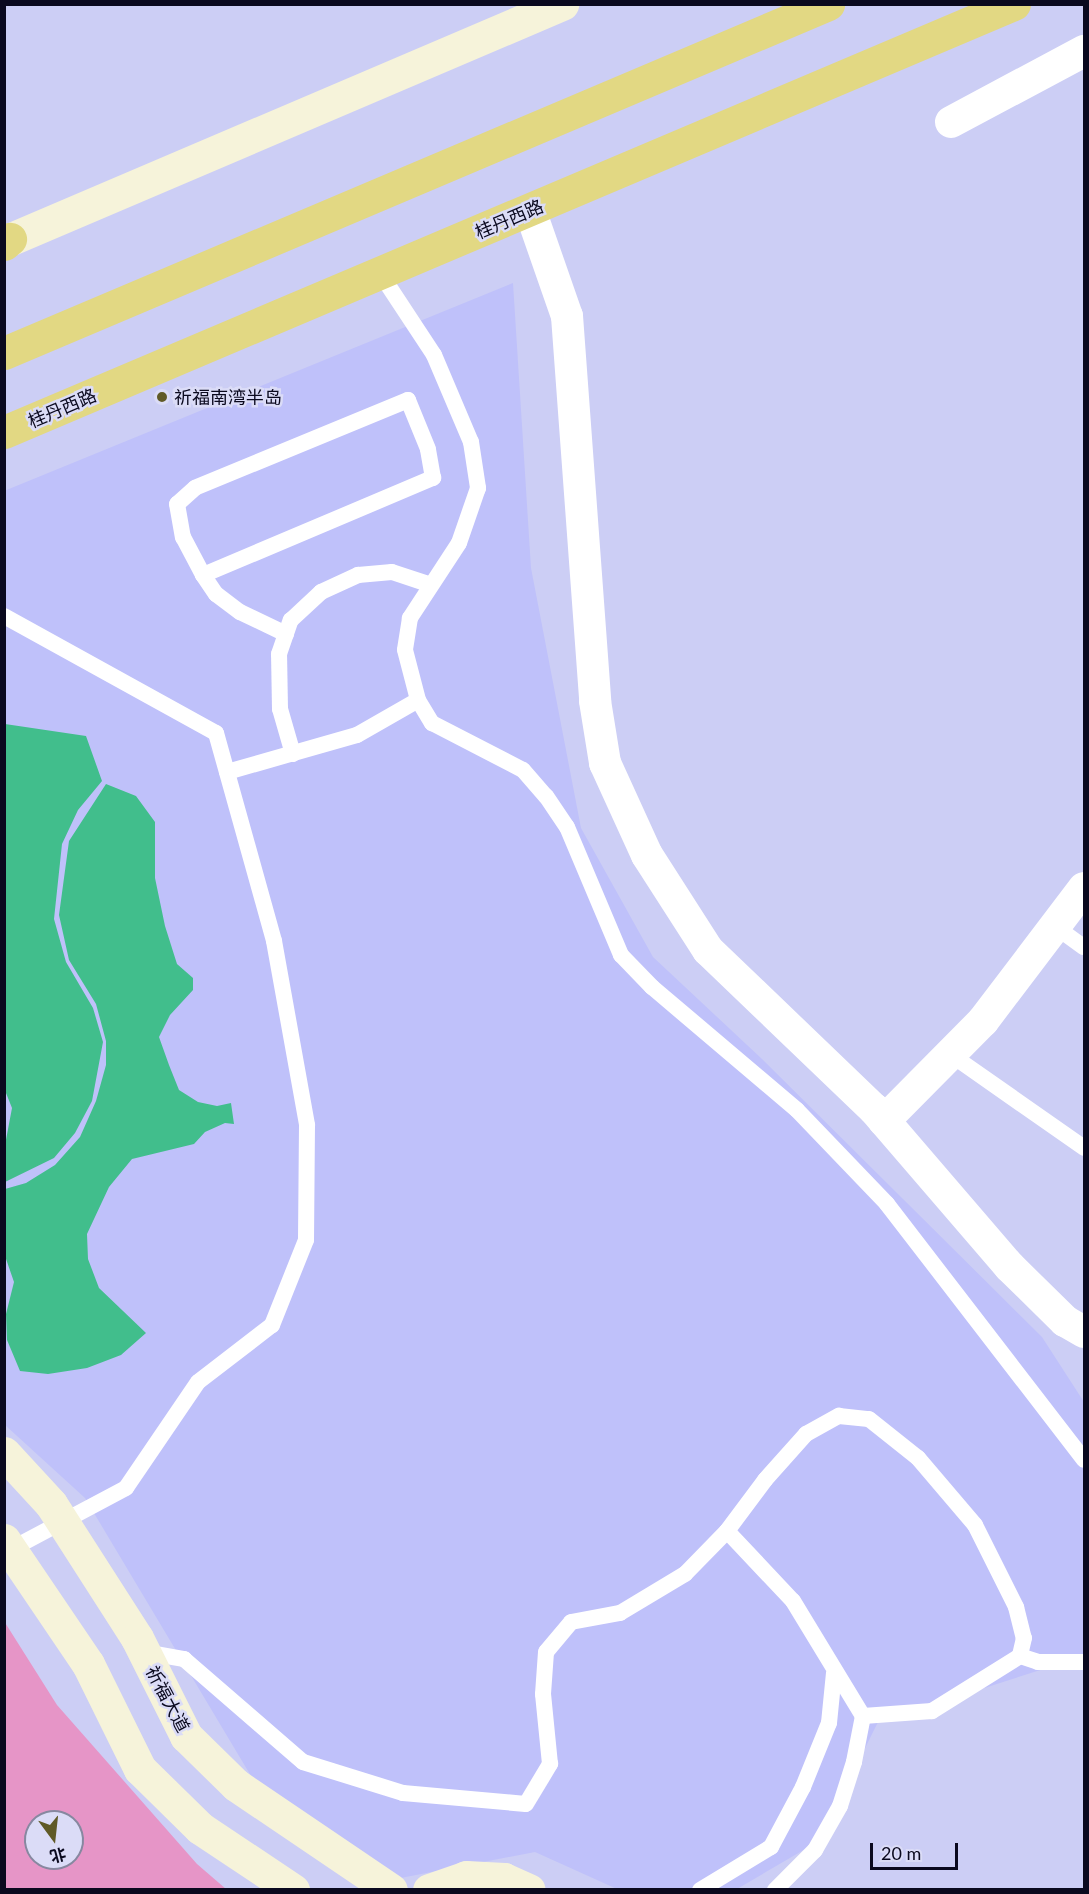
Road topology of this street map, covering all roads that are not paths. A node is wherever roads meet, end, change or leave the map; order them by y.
1 (562, 4) edge
2 (828, 4) edge
3 (1014, 4) edge
4 (1084, 51) edge
5 (951, 122) dead end
6 (530, 210) junction
7 (6, 242) edge
8 (380, 273) junction
9 (4, 353) edge
10 (4, 432) edge
11 (202, 575) junction
12 (431, 585) junction
13 (4, 616) edge
14 (286, 634) junction
15 (418, 700) junction
16 (292, 754) junction
17 (227, 772) junction
18 (1084, 888) edge
19 (1056, 927) junction
20 (1084, 947) edge
21 (950, 1054) junction
22 (884, 1121) junction
23 (1084, 1148) edge
24 (1084, 1332) edge
25 (4, 1453) edge
26 (1084, 1460) edge
27 (62, 1521) junction
28 (727, 1531) junction
29 (9, 1544) edge
30 (144, 1652) junction
31 (1020, 1656) junction
32 (1084, 1662) edge
33 (834, 1673) junction
34 (863, 1716) junction
35 (292, 1890) edge
36 (391, 1890) edge
37 (429, 1890) edge
38 (529, 1890) edge
39 (700, 1890) edge
40 (775, 1890) edge

1 - 7 street
2 - 9 highway
3 - 6 highway, 桂丹西路
4 - 5 street
6 - 8 highway, 桂丹西路
6 - 22 street
8 - 10 highway, 桂丹西路
8 - 12 lane
11 - 11 lane
11 - 14 lane
12 - 14 lane
12 - 15 lane
13 - 17 lane
14 - 16 lane
15 - 16 lane
15 - 26 lane
16 - 17 lane
17 - 27 lane
18 - 19 street
19 - 20 lane
19 - 21 street
21 - 22 street
21 - 23 lane
22 - 24 street
25 - 27 street, 祈福大道
27 - 29 lane
27 - 30 street, 祈福大道
28 - 30 lane
28 - 31 lane
28 - 33 lane
29 - 35 street
30 - 36 street, 祈福大道
31 - 32 lane
31 - 34 lane
33 - 34 lane
33 - 39 lane
34 - 40 lane
37 - 38 street

